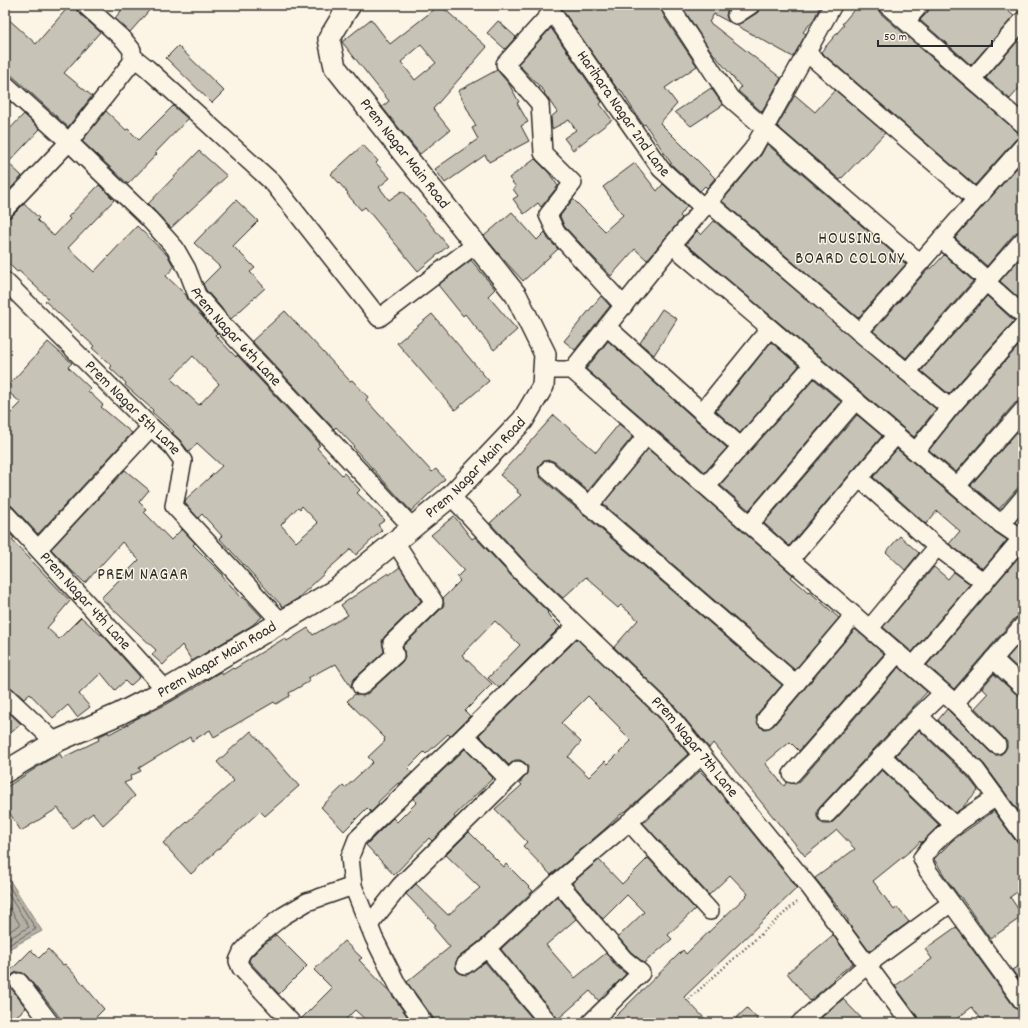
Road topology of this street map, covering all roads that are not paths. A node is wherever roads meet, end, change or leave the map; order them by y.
1 (85, 5) edge
2 (350, 5) edge
3 (669, 5) edge
4 (751, 5) edge
5 (833, 5) edge
6 (887, 5) edge
7 (920, 5) edge
8 (736, 15) dead end
9 (1023, 20) edge
10 (906, 22) junction
11 (807, 53) junction
12 (132, 56) junction
13 (972, 79) junction
14 (5, 84) edge
15 (1023, 124) edge
16 (765, 129) junction
17 (69, 142) junction
18 (1023, 146) edge
19 (976, 199) junction
20 (706, 206) junction
21 (5, 209) edge
22 (941, 239) junction
23 (1023, 242) edge
24 (476, 244) junction
25 (672, 245) junction
26 (920, 263) junction
27 (5, 281) edge
28 (987, 281) junction
29 (624, 306) junction
30 (1023, 315) edge
31 (1023, 326) edge
32 (607, 327) junction
33 (770, 328) junction
34 (859, 332) junction
35 (814, 364) junction
36 (544, 370) junction
37 (572, 370) junction
38 (907, 372) junction
39 (856, 400) junction
40 (950, 408) junction
41 (1023, 410) edge
42 (702, 412) junction
43 (151, 427) junction
44 (647, 435) junction
45 (896, 435) junction
46 (740, 446) junction
47 (916, 451) junction
48 (548, 470) dead end
49 (859, 478) junction
50 (706, 486) junction
51 (957, 486) junction
52 (451, 496) junction
53 (1023, 498) edge
54 (589, 506) junction
55 (5, 513) edge
56 (750, 524) junction
57 (1001, 524) junction
58 (412, 527) junction
59 (1023, 539) edge
60 (395, 542) junction
61 (937, 547) junction
62 (38, 549) junction
63 (791, 559) junction
64 (985, 583) junction
65 (854, 615) junction
66 (281, 622) junction
67 (1023, 625) edge
68 (576, 626) junction
69 (870, 628) junction
70 (898, 653) junction
71 (994, 659) junction
72 (913, 666) junction
73 (796, 684) junction
74 (361, 686) dead end
75 (1023, 687) edge
76 (166, 690) junction
77 (5, 695) edge
78 (949, 698) junction
79 (919, 716) junction
80 (766, 719) dead end
81 (465, 735) junction
82 (55, 742) junction
83 (996, 745) dead end
84 (702, 755) junction
85 (882, 756) junction
86 (5, 772) edge
87 (792, 774) dead end
88 (996, 797) junction
89 (827, 814) dead end
90 (629, 822) junction
91 (955, 826) junction
92 (1023, 834) edge
93 (558, 882) junction
94 (353, 886) junction
95 (951, 903) junction
96 (710, 911) dead end
97 (369, 925) junction
98 (487, 948) junction
99 (465, 965) dead end
100 (867, 965) junction
101 (19, 982) dead end
102 (1023, 1002) edge
103 (50, 1023) edge
104 (292, 1023) edge
105 (424, 1023) edge
106 (549, 1023) edge
107 (590, 1023) edge
108 (800, 1023) edge
109 (910, 1023) edge

1 - 12 street
2 - 24 street, Prem Nagar Main Road
3 - 16 street
4 - 8 street
5 - 11 street
6 - 10 street
7 - 10 street
9 - 13 street
10 - 13 street
11 - 16 street
11 - 19 street
12 - 17 street
12 - 24 street
13 - 15 street
14 - 17 street, Prem Nagar 6th Lane
16 - 20 street
16 - 26 street
17 - 21 street
17 - 58 street, Prem Nagar 6th Lane
18 - 19 street
19 - 22 street
20 - 25 street
20 - 29 street, Harihara Nagar 2nd Lane
20 - 34 street, Harihara Nagar 2nd Lane
22 - 26 street
22 - 28 street
23 - 28 street
24 - 36 street, Prem Nagar Main Road
25 - 29 street
25 - 33 street
26 - 34 street
27 - 43 street, Prem Nagar 5th Lane
28 - 30 street
28 - 38 street
29 - 32 street
31 - 40 street
32 - 37 street
32 - 42 street
33 - 35 street
33 - 42 street
34 - 38 street, Harihara Nagar 2nd Lane
35 - 39 street
35 - 46 street
36 - 37 street
36 - 52 street, Prem Nagar Main Road
37 - 44 street
38 - 40 street, Harihara Nagar 2nd Lane
39 - 45 street
39 - 56 street
40 - 47 street
41 - 51 street
42 - 46 street
43 - 62 street
43 - 66 street, Prem Nagar 5th Lane
44 - 50 street
44 - 54 street
45 - 47 street
45 - 49 street
46 - 50 street
47 - 51 street
48 - 54 street
49 - 61 street
49 - 63 street
50 - 56 street
51 - 57 street
52 - 58 street, Prem Nagar Main Road
52 - 68 street, Prem Nagar 7th Lane
53 - 57 street
54 - 73 street
55 - 62 street, Prem Nagar 4th Lane
56 - 63 street
57 - 59 street
58 - 60 street, Prem Nagar Main Road
59 - 64 street
60 - 66 street, Prem Nagar Main Road
60 - 74 street
61 - 64 street
61 - 69 street
62 - 76 street, Prem Nagar 4th Lane
63 - 65 street
64 - 72 street
65 - 69 street
65 - 73 street
66 - 76 street, Prem Nagar Main Road
67 - 71 street
68 - 81 street
68 - 84 street, Prem Nagar 7th Lane
69 - 70 street
70 - 72 street
70 - 87 street
71 - 75 street
71 - 78 street
72 - 78 street
73 - 80 street
76 - 82 street, Prem Nagar Main Road
77 - 82 street
78 - 79 street
78 - 83 street
79 - 85 street
79 - 88 street
81 - 94 street
81 - 97 street
82 - 86 street, Prem Nagar Main Road
84 - 90 street
84 - 100 street, Prem Nagar 7th Lane
85 - 89 street
85 - 91 street
88 - 91 street
88 - 92 street
90 - 93 street
90 - 96 street
91 - 95 street
93 - 98 street
93 - 107 street
94 - 97 street
94 - 104 street
95 - 100 street
95 - 102 street
97 - 105 street
98 - 99 street
98 - 106 street
100 - 108 street
100 - 109 street, Prem Nagar 7th Lane
101 - 103 street

